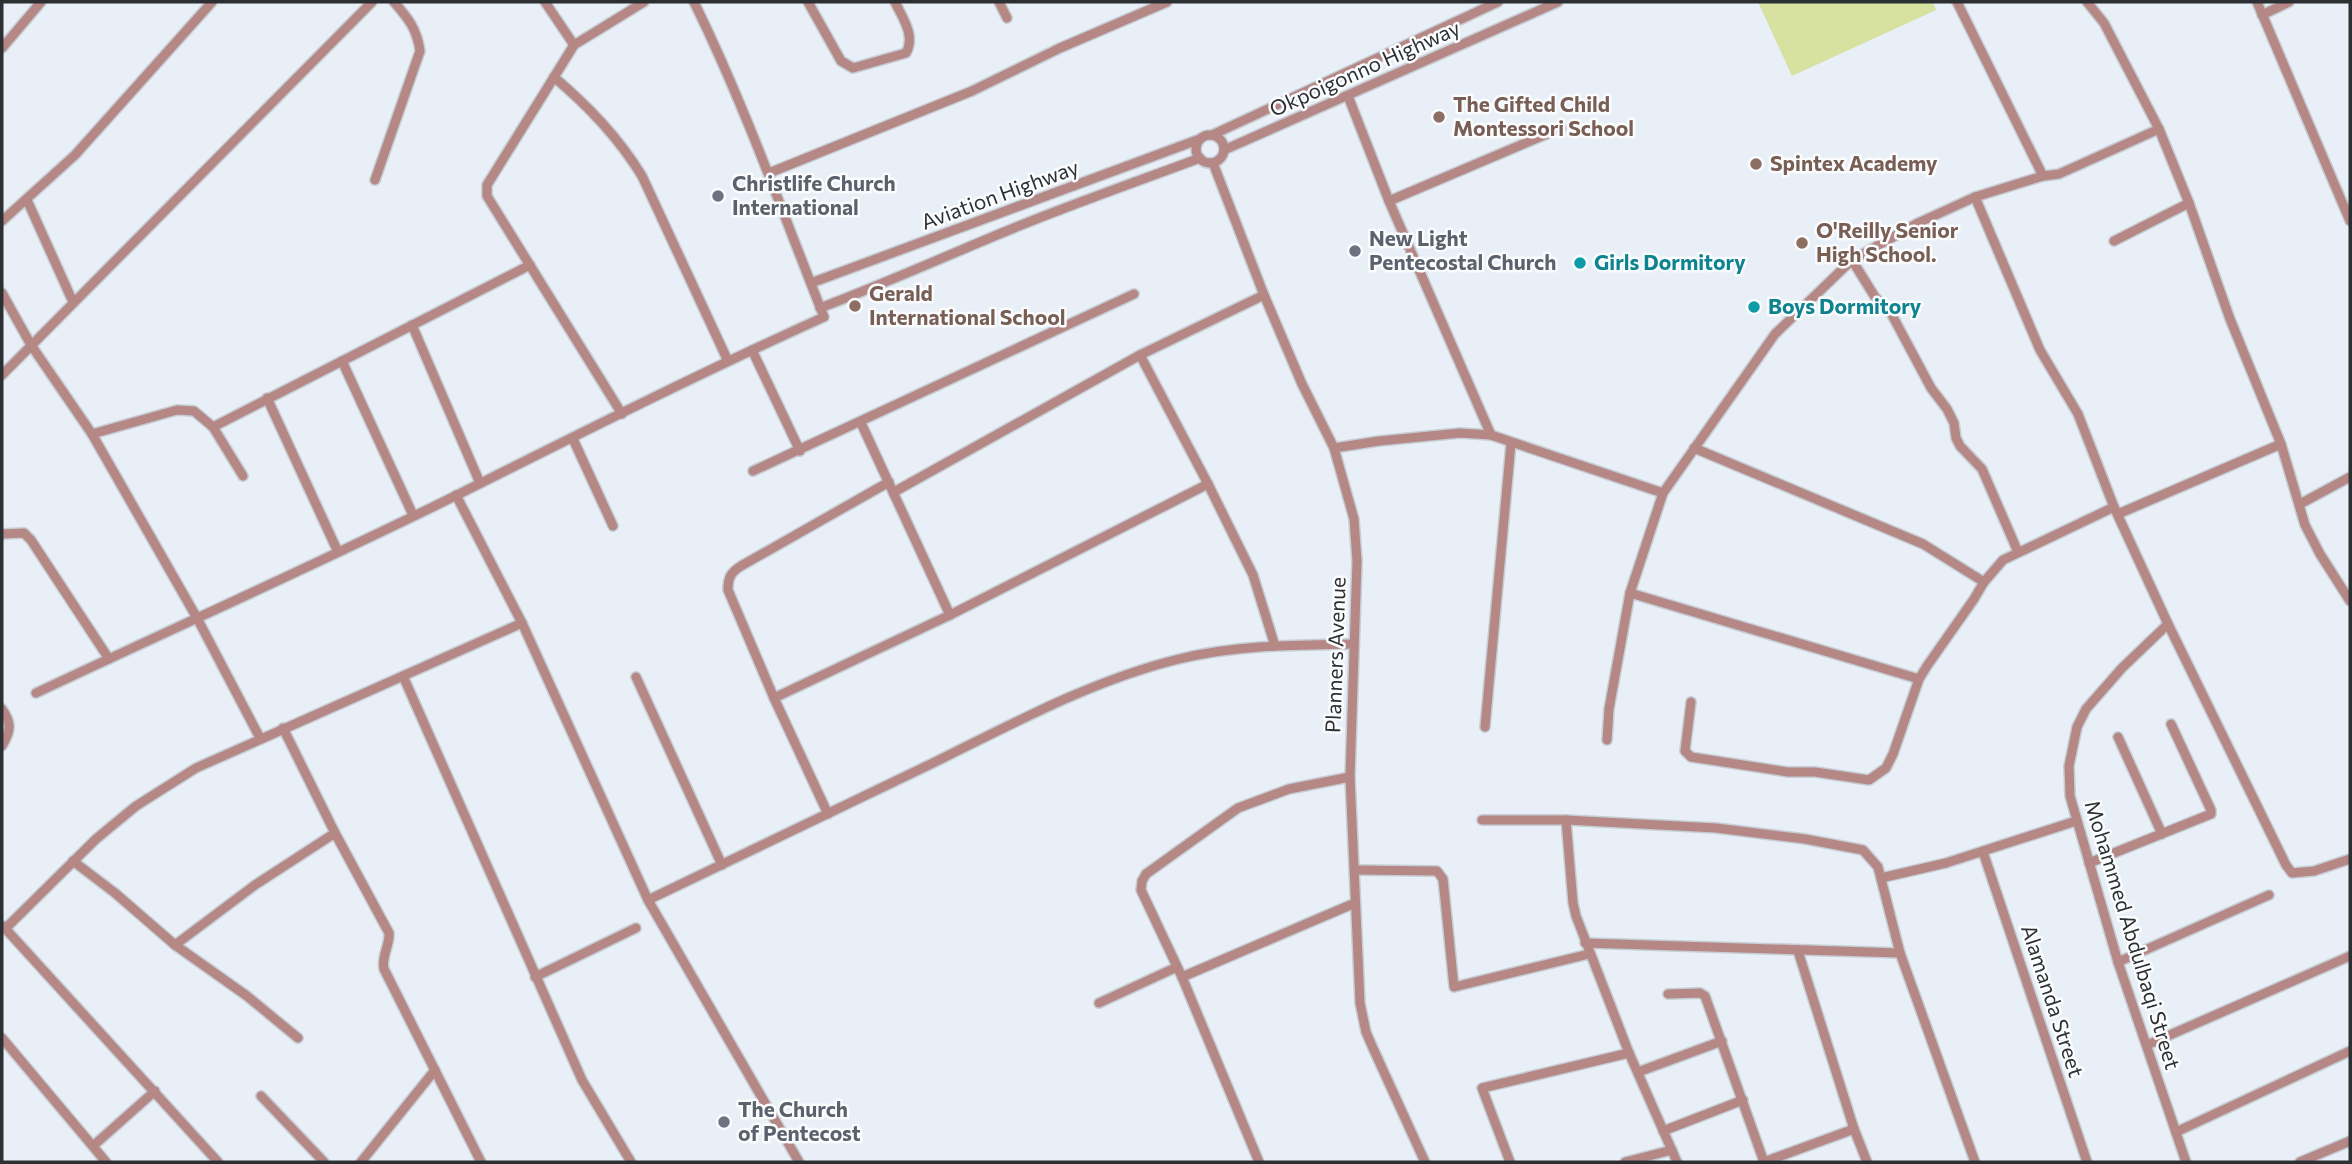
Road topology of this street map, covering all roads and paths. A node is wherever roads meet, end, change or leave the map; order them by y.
1 (41, 2) edge
2 (212, 2) edge
3 (372, 2) edge
4 (394, 2) edge
5 (545, 2) edge
6 (645, 2) edge
7 (694, 2) edge
8 (808, 2) edge
9 (895, 2) edge
10 (999, 2) edge
11 (1167, 2) edge
12 (1498, 2) edge
13 (1558, 2) edge
14 (1957, 2) edge
15 (2087, 2) edge
16 (2256, 2) edge
17 (2289, 2) edge
18 (2262, 15) junction
19 (1007, 18) dead end
20 (574, 45) junction
21 (2, 48) edge
22 (554, 77) junction
23 (1348, 96) junction
24 (1561, 128) dead end
25 (2159, 129) junction
26 (1212, 135) junction
27 (1200, 139) junction
28 (1224, 150) junction
29 (1200, 159) junction
30 (1213, 163) junction
31 (769, 173) junction
32 (2043, 176) junction
33 (375, 180) dead end
34 (1975, 197) junction
35 (27, 200) junction
36 (1389, 201) junction
37 (2189, 203) junction
38 (2, 221) edge
39 (2350, 221) edge
40 (2114, 241) dead end
41 (1852, 260) junction
42 (530, 265) junction
43 (811, 283) junction
44 (2, 293) edge
45 (1134, 294) dead end
46 (1264, 296) junction
47 (73, 302) junction
48 (820, 308) junction
49 (412, 325) junction
50 (31, 345) junction
51 (752, 350) junction
52 (1140, 355) junction
53 (342, 361) junction
54 (728, 361) junction
55 (2, 375) edge
56 (267, 398) junction
57 (622, 414) junction
58 (861, 422) junction
59 (213, 427) junction
60 (92, 434) junction
61 (1491, 435) junction
62 (573, 439) junction
63 (1511, 443) junction
64 (2281, 444) junction
65 (1334, 448) junction
66 (1694, 449) junction
67 (800, 451) junction
68 (753, 471) dead end
69 (243, 476) dead end
70 (2350, 477) edge
71 (888, 482) junction
72 (480, 483) junction
73 (1208, 484) junction
74 (894, 492) junction
75 (1663, 493) junction
76 (456, 495) junction
77 (2300, 504) junction
78 (2116, 510) junction
79 (413, 515) junction
80 (613, 526) dead end
81 (2, 534) edge
82 (338, 552) junction
83 (2018, 552) junction
84 (1984, 582) junction
85 (1630, 593) junction
86 (2350, 600) edge
87 (950, 615) junction
88 (197, 618) junction
89 (522, 623) junction
90 (2168, 624) junction
91 (1353, 645) junction
92 (1275, 646) junction
93 (108, 659) junction
94 (403, 676) junction
95 (636, 677) dead end
96 (1919, 679) junction
97 (36, 693) dead end
98 (774, 698) junction
99 (1691, 702) dead end
100 (2, 709) edge
101 (2171, 724) dead end
102 (1485, 727) dead end
103 (283, 728) junction
104 (2118, 737) dead end
105 (260, 738) junction
106 (1607, 740) dead end
107 (2, 746) edge
108 (1350, 777) junction
109 (828, 814) junction
110 (1482, 820) dead end
111 (1566, 820) junction
112 (2076, 821) junction
113 (335, 833) junction
114 (2162, 834) junction
115 (1983, 852) junction
116 (2350, 859) edge
117 (73, 861) junction
118 (2089, 863) junction
119 (722, 864) junction
120 (1355, 870) junction
121 (1881, 878) junction
122 (2269, 895) dead end
123 (649, 900) junction
124 (1355, 903) junction
125 (4, 926) edge
126 (636, 928) dead end
127 (1585, 943) junction
128 (175, 945) junction
129 (1798, 951) junction
130 (1900, 953) junction
131 (1589, 954) junction
132 (2350, 956) edge
133 (2118, 962) junction
134 (1177, 967) junction
135 (535, 977) junction
136 (1182, 977) junction
137 (1668, 995) dead end
138 (1099, 1003) dead end
139 (2, 1038) edge
140 (298, 1038) dead end
141 (1723, 1041) junction
142 (2147, 1045) junction
143 (2350, 1051) edge
144 (1629, 1053) junction
145 (435, 1070) junction
146 (1638, 1072) junction
147 (155, 1091) junction
148 (261, 1096) dead end
149 (1743, 1100) junction
150 (1854, 1129) junction
151 (1663, 1131) junction
152 (2176, 1132) junction
153 (2350, 1140) edge
154 (93, 1146) junction
155 (1672, 1150) junction
156 (106, 1162) edge
157 (218, 1162) edge
158 (324, 1162) edge
159 (361, 1162) edge
160 (481, 1162) edge
161 (631, 1162) edge
162 (799, 1162) edge
163 (1259, 1162) edge
164 (1425, 1162) edge
165 (1510, 1162) edge
166 (1625, 1162) edge
167 (1677, 1162) edge
168 (1764, 1162) edge
169 (1867, 1162) edge
170 (1975, 1162) edge
171 (2087, 1162) edge
172 (2186, 1162) edge
173 (2300, 1162) edge

1 - 21 street
2 - 35 street
3 - 47 street
4 - 33 street
5 - 20 street
6 - 20 street
7 - 31 street
8 - 9 street
10 - 19 street
11 - 31 street
12 - 26 street, Okpoigonno Highway
13 - 23 street, Okpoigonno Highway
14 - 32 street
15 - 25 street
16 - 18 street
17 - 18 street
18 - 39 street
20 - 22 street
22 - 42 street
22 - 54 street
23 - 28 street, Okpoigonno Highway
23 - 36 street
24 - 36 street
25 - 32 street
25 - 37 street
26 - 27 street
26 - 28 street
27 - 29 street
27 - 43 street, Aviation Highway
28 - 30 street
29 - 30 street
29 - 48 street, Aviation Highway
30 - 46 street, Planners Avenue
31 - 43 street
32 - 34 street
34 - 41 street
34 - 78 street
35 - 38 street
35 - 47 street
36 - 61 street
37 - 40 street
37 - 64 street
41 - 66 street
41 - 83 street
42 - 49 street
42 - 57 street
43 - 48 street
44 - 50 street
45 - 58 street
46 - 52 street
46 - 65 street, Planners Avenue
47 - 50 street
48 - 51 street
49 - 53 street
49 - 72 street
50 - 55 street
50 - 60 street
51 - 54 street
51 - 67 street
52 - 73 street
52 - 74 street
53 - 56 street
53 - 79 street
54 - 57 street
56 - 59 street
56 - 82 street
57 - 62 street
58 - 67 street
58 - 71 street
59 - 60 street
59 - 69 street
60 - 88 street
61 - 63 street
61 - 65 street
62 - 72 street
62 - 80 street
63 - 75 street
63 - 102 street
64 - 77 street
64 - 78 street
65 - 91 street, Planners Avenue
66 - 75 street
66 - 84 street
67 - 68 street
70 - 77 street
71 - 74 street
71 - 98 street
72 - 76 street
73 - 87 street
73 - 92 street
74 - 87 street
75 - 85 street
76 - 79 street
76 - 89 street
77 - 86 street
78 - 83 street
78 - 90 street
79 - 82 street
81 - 93 street
82 - 88 street
83 - 84 street
84 - 96 street
85 - 96 street
85 - 106 street
87 - 98 street
88 - 93 street
88 - 105 street
89 - 94 street
89 - 123 street
90 - 112 street, Mohammed Abdulbaqi Street
90 - 116 street
91 - 92 street
91 - 108 street, Planners Avenue
92 - 109 street
93 - 97 street
94 - 103 street
94 - 135 street
95 - 119 street
96 - 99 street
98 - 109 street
100 - 107 street
101 - 114 street
103 - 105 street
103 - 113 street
104 - 114 street
105 - 117 street
108 - 120 street, Planners Avenue
108 - 134 street
109 - 119 street
110 - 111 street
111 - 121 street
111 - 127 street
112 - 115 street
112 - 118 street, Mohammed Abdulbaqi Street
113 - 128 street
113 - 145 street
114 - 118 street
115 - 121 street
115 - 171 street, Alamanda Street
117 - 125 street
117 - 128 street
118 - 133 street, Mohammed Abdulbaqi Street
119 - 123 street
120 - 124 street, Planners Avenue
120 - 131 street
121 - 130 street
122 - 133 street
123 - 162 street
124 - 136 street
124 - 164 street, Planners Avenue
125 - 147 street
126 - 135 street
127 - 129 street
127 - 131 street
128 - 140 street
129 - 130 street
129 - 150 street
130 - 170 street
131 - 144 street
132 - 142 street
133 - 142 street, Mohammed Abdulbaqi Street
134 - 136 street
134 - 138 street
135 - 161 street
136 - 163 street
137 - 141 street
139 - 154 street
141 - 146 street
141 - 149 street
142 - 152 street, Mohammed Abdulbaqi Street
143 - 152 street
144 - 146 street
144 - 165 street
145 - 159 street
145 - 160 street
146 - 151 street
147 - 154 street
147 - 157 street
148 - 158 street
149 - 151 street
149 - 168 street
150 - 168 street
150 - 169 street
151 - 155 street
152 - 172 street, Mohammed Abdulbaqi Street
153 - 173 street
154 - 156 street
155 - 166 street
155 - 167 street

